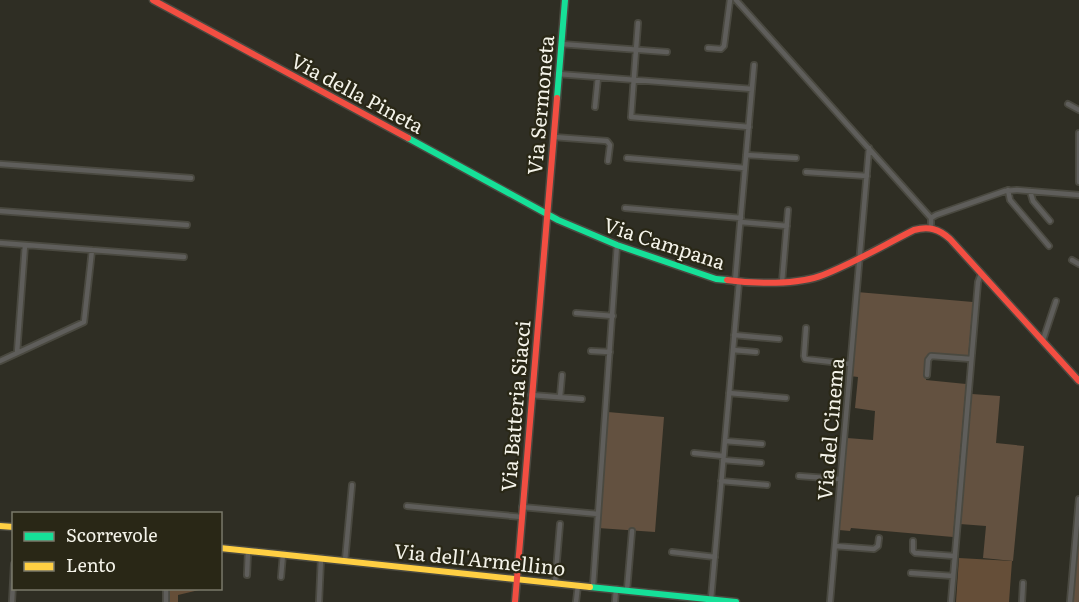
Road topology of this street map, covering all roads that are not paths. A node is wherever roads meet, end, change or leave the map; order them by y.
1 (153, 0) edge
2 (565, 0) edge
3 (730, 0) edge
4 (736, 0) edge
5 (638, 23) dead end
6 (561, 44) junction
7 (708, 48) dead end
8 (636, 50) junction
9 (667, 52) dead end
10 (754, 65) dead end
11 (558, 74) junction
12 (598, 77) junction
13 (633, 80) junction
14 (752, 89) junction
15 (1068, 104) dead end
16 (595, 107) dead end
17 (1079, 110) edge
18 (749, 127) junction
19 (1079, 133) edge
20 (554, 137) junction
21 (869, 148) junction
22 (746, 154) junction
23 (627, 158) dead end
24 (796, 158) dead end
25 (608, 160) dead end
26 (0, 164) edge
27 (745, 168) junction
28 (806, 172) dead end
29 (867, 176) junction
30 (191, 178) dead end
31 (1079, 182) edge
32 (1008, 190) junction
33 (1030, 191) junction
34 (1079, 195) edge
35 (625, 208) dead end
36 (788, 210) dead end
37 (0, 211) edge
38 (546, 213) junction
39 (931, 218) junction
40 (741, 220) junction
41 (1050, 221) dead end
42 (187, 225) dead end
43 (787, 226) junction
44 (931, 228) junction
45 (0, 243) edge
46 (25, 245) junction
47 (617, 245) junction
48 (1049, 246) dead end
49 (92, 250) junction
50 (184, 257) dead end
51 (858, 258) junction
52 (1072, 260) dead end
53 (1079, 264) edge
54 (981, 274) junction
55 (737, 282) junction
56 (782, 282) junction
57 (1056, 301) dead end
58 (576, 313) dead end
59 (613, 316) junction
60 (806, 328) dead end
61 (734, 335) junction
62 (779, 339) dead end
63 (1043, 340) junction
64 (733, 350) junction
65 (591, 351) dead end
66 (610, 352) junction
67 (756, 352) dead end
68 (17, 353) junction
69 (971, 359) junction
70 (0, 361) edge
71 (850, 364) junction
72 (562, 375) dead end
73 (927, 375) dead end
74 (1079, 380) edge
75 (729, 393) junction
76 (531, 395) junction
77 (561, 397) junction
78 (786, 398) dead end
79 (582, 399) dead end
80 (725, 441) junction
81 (762, 444) dead end
82 (694, 453) dead end
83 (723, 458) junction
84 (760, 463) dead end
85 (799, 476) dead end
86 (840, 479) junction
87 (721, 481) junction
88 (352, 485) dead end
89 (767, 485) dead end
90 (1079, 499) edge
91 (407, 506) dead end
92 (522, 507) junction
93 (598, 514) junction
94 (522, 517) junction
95 (560, 524) dead end
96 (632, 531) dead end
97 (879, 538) dead end
98 (913, 541) dead end
99 (835, 546) junction
100 (222, 548) edge
101 (248, 551) junction
102 (672, 552) dead end
103 (283, 555) junction
104 (715, 556) junction
105 (954, 556) junction
106 (321, 558) junction
107 (345, 561) junction
108 (911, 573) dead end
109 (247, 574) dead end
110 (953, 576) junction
111 (281, 577) dead end
112 (517, 580) junction
113 (555, 583) junction
114 (578, 585) junction
115 (1021, 585) dead end
116 (593, 586) junction
117 (616, 589) junction
118 (627, 590) junction
119 (654, 592) junction
120 (711, 599) junction
121 (319, 602) edge
122 (515, 602) edge
123 (576, 602) edge
124 (615, 602) edge
125 (654, 602) edge
126 (736, 602) edge
127 (830, 602) edge
128 (951, 602) edge
129 (1020, 602) edge
130 (1070, 602) edge

1 - 38 street, Via della Pineta
2 - 6 street, Via Sermoneta
3 - 7 street
4 - 21 street
5 - 8 street
6 - 8 street
6 - 11 street, Via Sermoneta
8 - 9 street
8 - 13 street
10 - 14 street
11 - 12 street
11 - 20 street, Via Sermoneta
12 - 13 street
12 - 16 street
13 - 14 street
13 - 18 street
14 - 18 street
15 - 17 street
18 - 22 street
19 - 31 street
20 - 25 street
20 - 38 street, Via Sermoneta
21 - 29 street, Via del Cinema
21 - 39 street
22 - 24 street
22 - 27 street
23 - 27 street
26 - 30 street
27 - 40 street
28 - 29 street
29 - 51 street, Via del Cinema
32 - 33 street
32 - 39 street
32 - 48 street
33 - 34 street
33 - 41 street
35 - 40 street
36 - 43 street
37 - 42 street
38 - 47 street, Via Campana
38 - 76 street, Via Batteria Siacci
39 - 44 street
40 - 43 street
40 - 55 street
43 - 56 street
44 - 51 street, Via Campana
44 - 54 street
45 - 46 street
46 - 49 street
46 - 68 street
47 - 55 street, Via Campana
47 - 59 street
49 - 50 street
49 - 68 street
51 - 56 street, Via Campana
51 - 71 street, Via del Cinema
52 - 53 street
54 - 63 street
54 - 69 street
55 - 56 street, Via Campana
55 - 61 street
57 - 63 street
58 - 59 street
59 - 66 street
60 - 71 street
61 - 62 street
61 - 64 street
63 - 74 street
64 - 67 street
64 - 75 street
65 - 66 street
66 - 93 street
68 - 70 street
69 - 73 street
69 - 105 street
71 - 86 street, Via del Cinema
72 - 77 street
75 - 78 street
75 - 80 street
76 - 77 street
76 - 92 street, Via Batteria Siacci
77 - 79 street
80 - 81 street
80 - 83 street
82 - 83 street
83 - 84 street
83 - 87 street
85 - 86 street
86 - 99 street, Via del Cinema
87 - 89 street
87 - 104 street
88 - 107 street
90 - 130 street
91 - 94 street
92 - 93 street
92 - 94 street, Via Batteria Siacci
93 - 116 street
94 - 112 street, Via Batteria Siacci
95 - 113 street
96 - 118 street
97 - 99 street
98 - 105 street
99 - 127 street, Via del Cinema
100 - 101 street, Via dell'Armellino
101 - 103 street, Via dell'Armellino
101 - 109 street
102 - 104 street
103 - 106 street, Via dell'Armellino
103 - 111 street
104 - 120 street
105 - 110 street
106 - 107 street, Via dell'Armellino
106 - 121 street
107 - 112 street, Via dell'Armellino
108 - 110 street
110 - 128 street
112 - 113 street, Via dell'Armellino
112 - 122 street, Via Batteria Siacci
113 - 114 street, Via dell'Armellino
114 - 116 street, Via dell'Armellino
114 - 123 street
115 - 129 street
116 - 117 street, Via dell'Armellino
117 - 118 street, Via dell'Armellino
117 - 124 street
118 - 119 street, Via dell'Armellino
119 - 120 street, Via dell'Armellino
119 - 125 street
120 - 126 street, Via dell'Armellino

